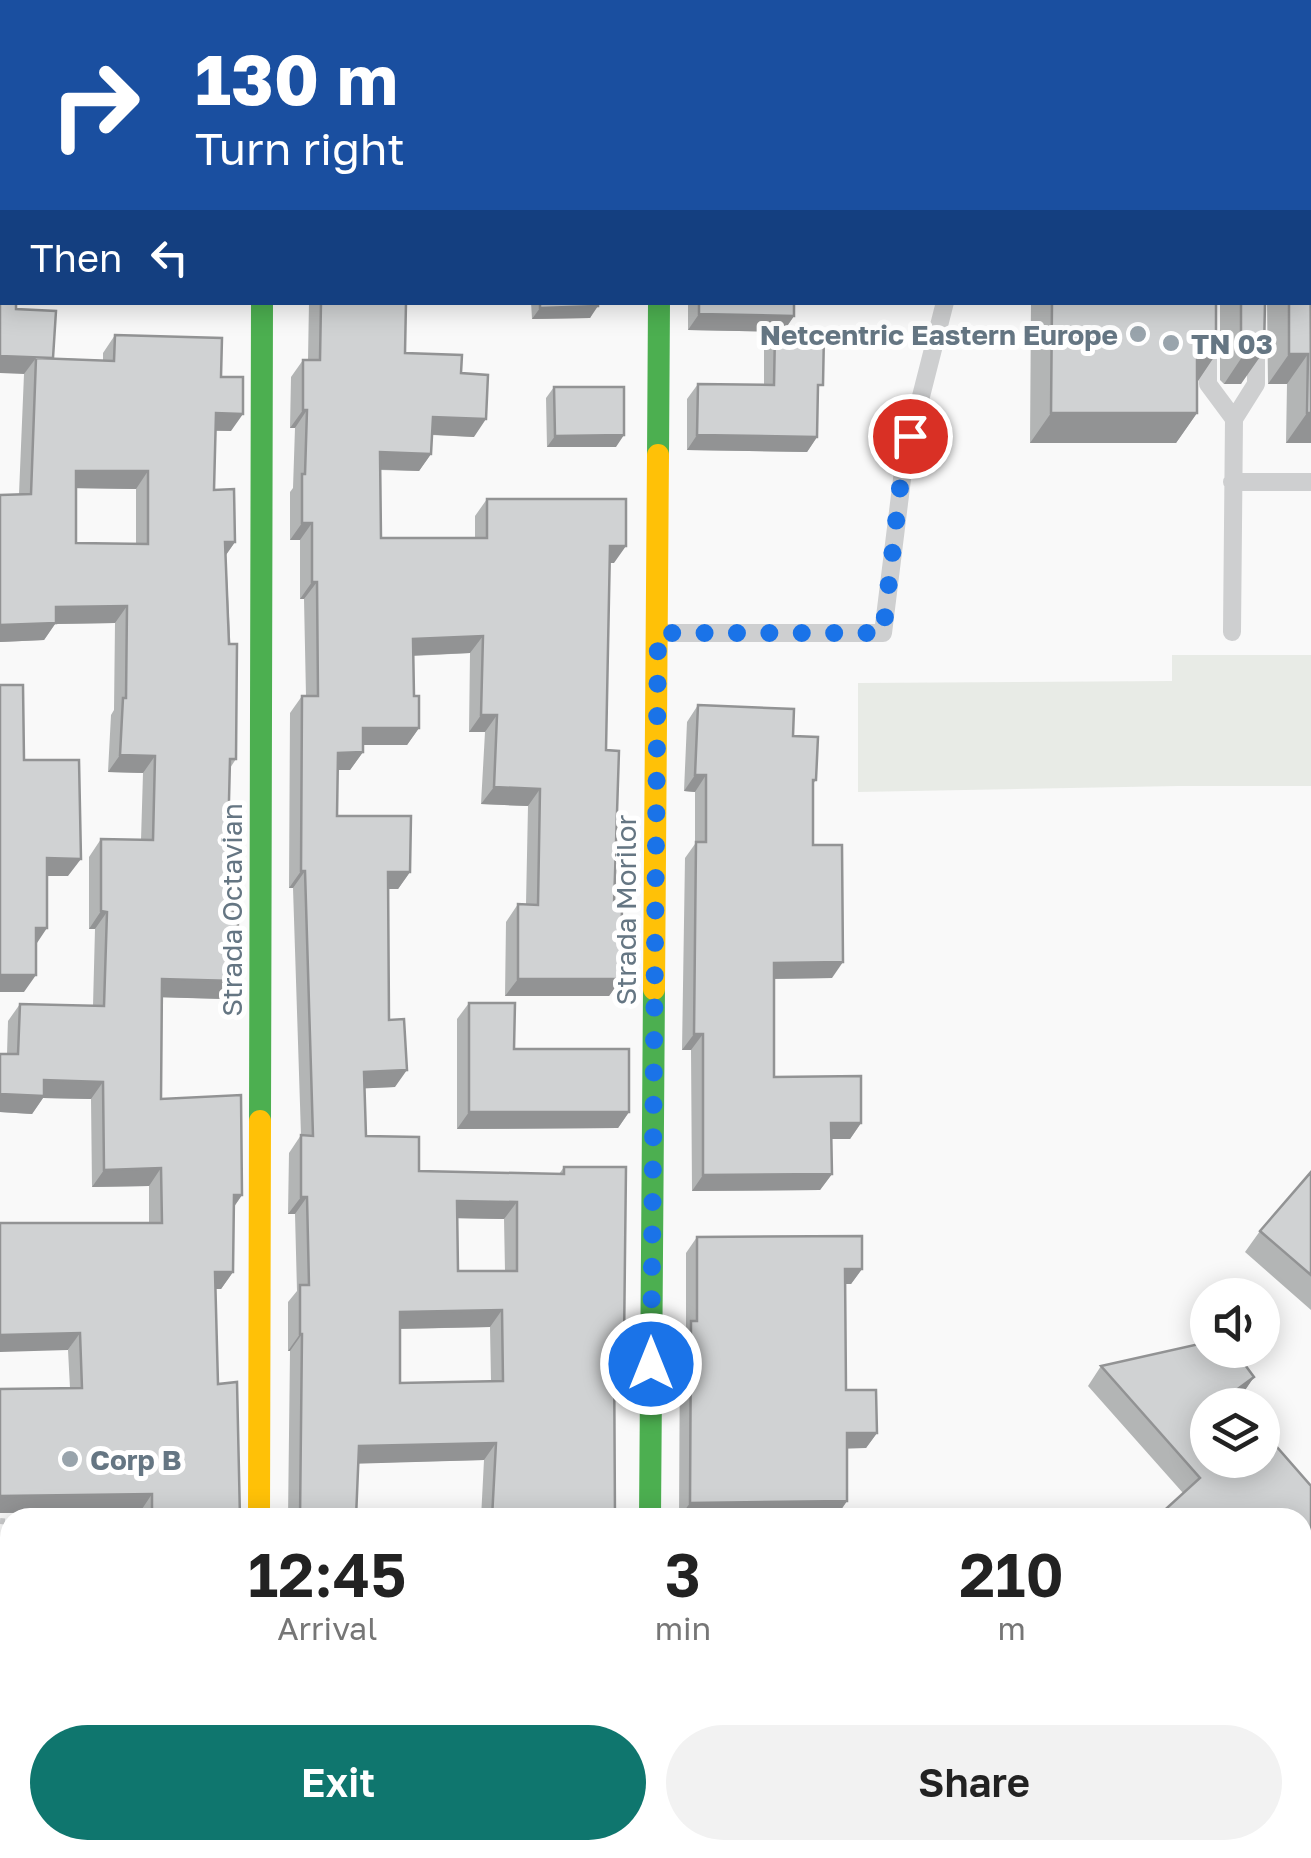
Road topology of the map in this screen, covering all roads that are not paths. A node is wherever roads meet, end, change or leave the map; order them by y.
1 (262, 305) edge
2 (658, 305) edge
3 (944, 305) edge
4 (1208, 305) edge
5 (1256, 305) edge
6 (1234, 419) junction
7 (1232, 482) junction
8 (1311, 482) edge
9 (1232, 632) dead end
10 (658, 633) junction
11 (259, 1508) edge
12 (650, 1508) edge

1 - 11 street, Strada Octavian
2 - 10 street, Strada Morilor
3 - 10 lane
4 - 6 lane
5 - 6 lane
6 - 7 lane
7 - 8 lane
7 - 9 lane
10 - 12 street, Strada Morilor

